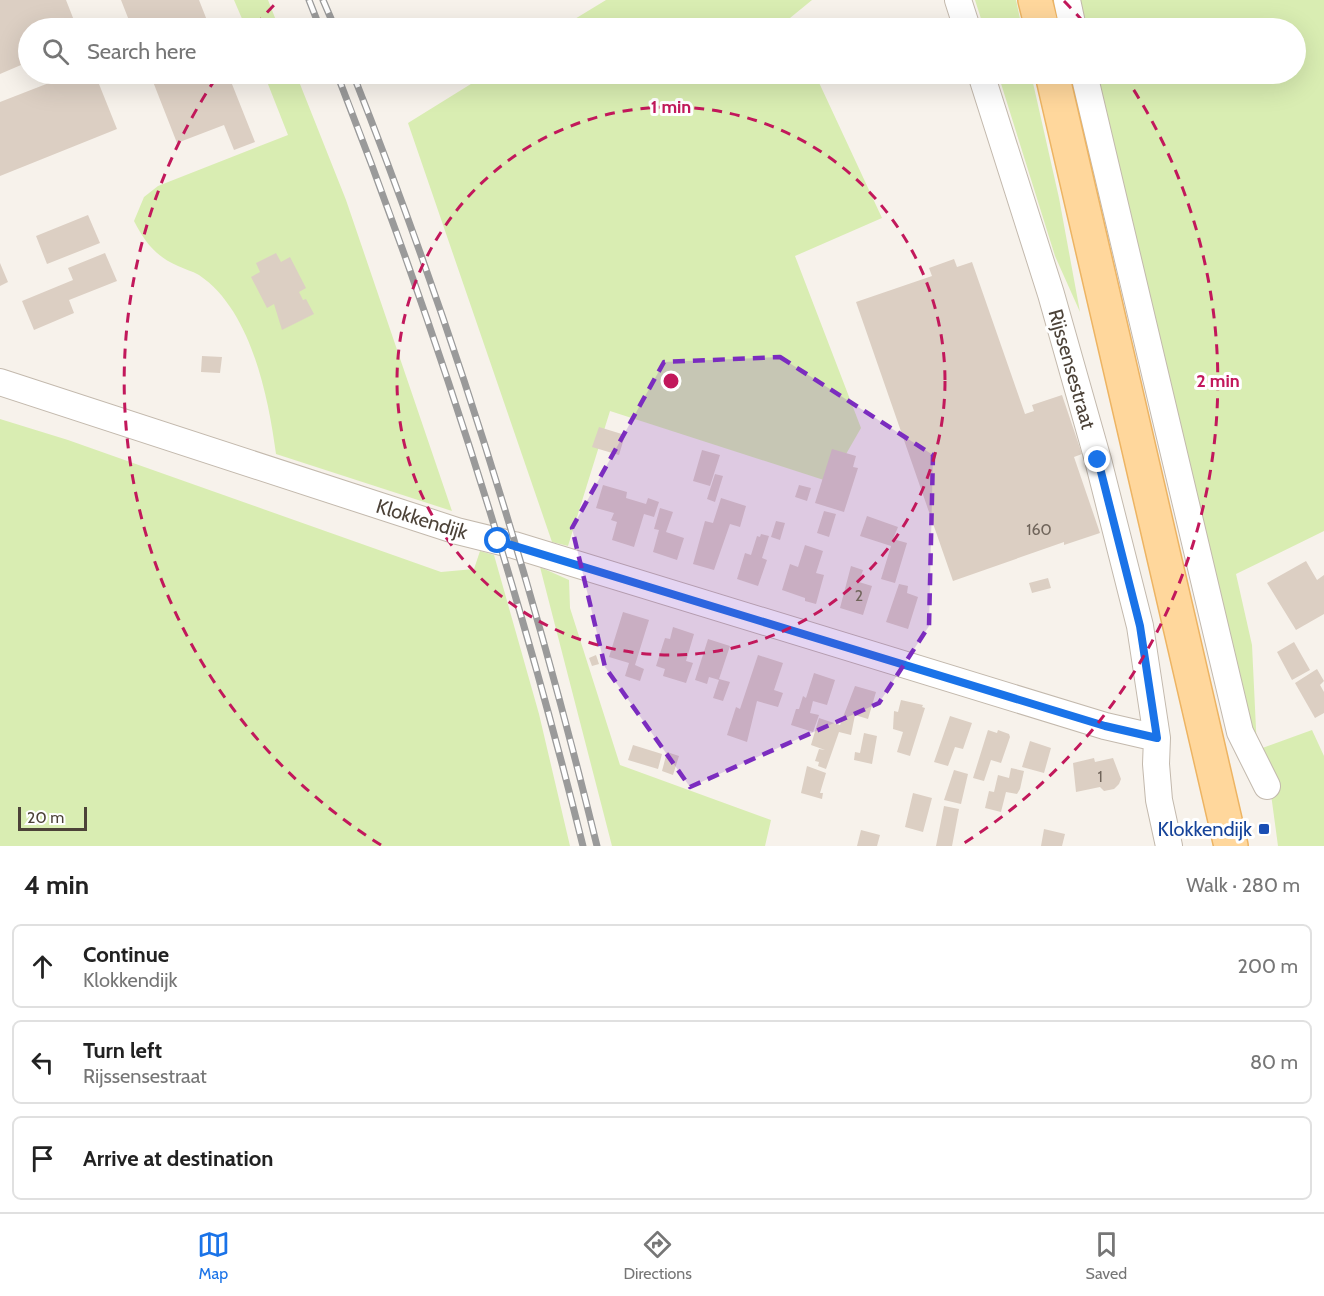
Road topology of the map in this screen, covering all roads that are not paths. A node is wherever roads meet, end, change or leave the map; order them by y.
1 (958, 0) edge
2 (1035, 0) edge
3 (1067, 0) edge
4 (964, 18) edge
5 (1040, 18) edge
6 (1071, 18) edge
7 (984, 84) edge
8 (1054, 84) edge
9 (1086, 84) edge
10 (0, 382) edge
11 (1157, 738) junction
12 (1267, 786) dead end
13 (1169, 846) edge
14 (1231, 846) edge

1 - 4 street
2 - 5 main road
3 - 6 street
7 - 11 street, Rijssensestraat
8 - 14 main road
9 - 12 street
10 - 11 street, Klokkendijk
11 - 13 street, Rijssensestraat

